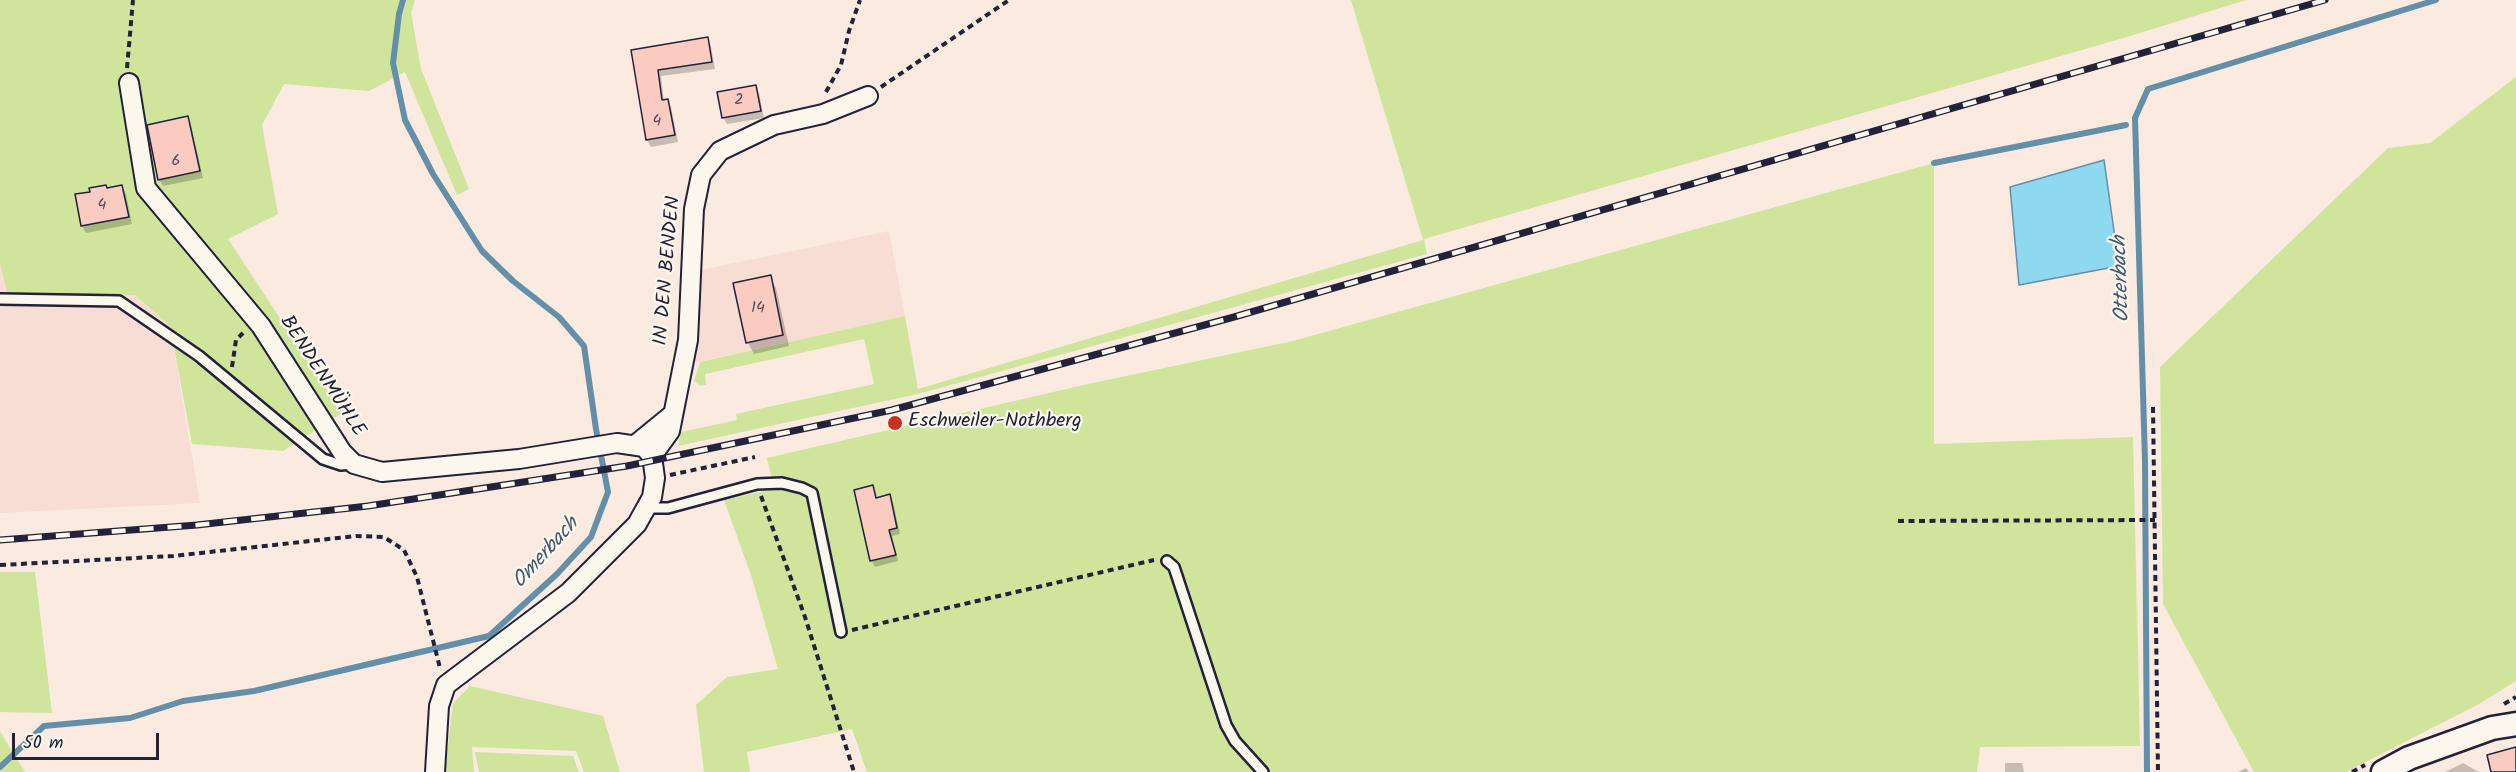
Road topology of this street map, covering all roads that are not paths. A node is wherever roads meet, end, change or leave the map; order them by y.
1 (129, 83) road end
2 (868, 96) road end
3 (0, 299) edge
4 (673, 414) junction
5 (626, 444) junction
6 (652, 456) junction
7 (354, 464) junction
8 (648, 508) junction
9 (1167, 561) road end
10 (841, 633) road end
11 (2516, 714) edge
12 (2516, 724) edge
13 (2492, 728) junction
14 (435, 772) edge
15 (1263, 772) edge
16 (2383, 772) edge

1 - 7 street, BENDENMÜHLE
2 - 4 street, IN DEN BENDEN
3 - 7 lane
4 - 5 street
4 - 6 street, IN DEN BENDEN
5 - 6 street
5 - 7 street, BENDENMÜHLE
6 - 8 street
8 - 10 lane
8 - 14 street
9 - 15 lane
11 - 13 street
12 - 13 street
13 - 16 street

